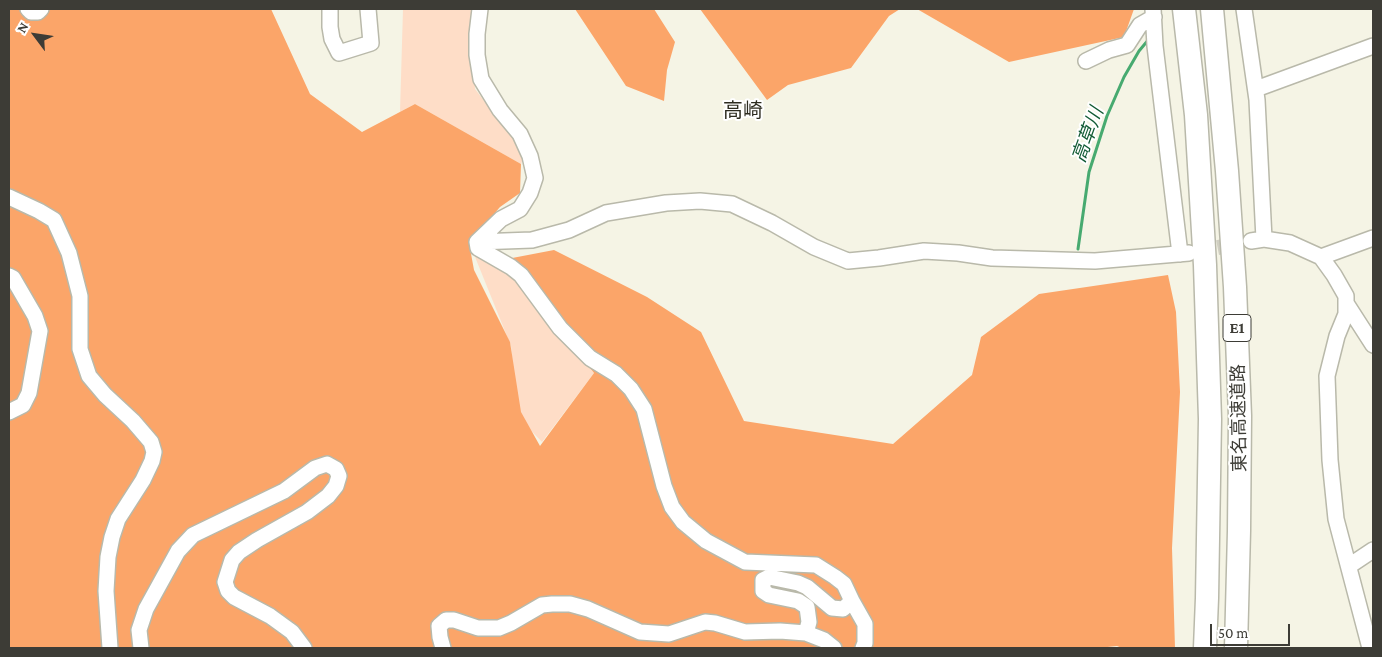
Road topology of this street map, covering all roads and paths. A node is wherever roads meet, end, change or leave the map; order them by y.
1 (28, 9) edge
2 (41, 9) edge
3 (330, 9) edge
4 (368, 9) edge
5 (480, 9) edge
6 (1184, 9) edge
7 (1212, 9) edge
8 (1244, 9) edge
9 (1153, 13) edge
10 (1373, 46) edge
11 (1086, 61) dead end
12 (1256, 89) junction
13 (9, 197) edge
14 (1373, 238) edge
15 (477, 242) junction
16 (1321, 257) junction
17 (9, 276) edge
18 (1346, 302) junction
19 (1373, 345) edge
20 (9, 412) edge
21 (1373, 550) edge
22 (1349, 566) junction
23 (852, 601) junction
24 (806, 633) junction
25 (1370, 639) edge
26 (110, 648) edge
27 (140, 648) edge
28 (304, 648) edge
29 (443, 648) edge
30 (834, 648) edge
31 (863, 648) edge
32 (1205, 648) edge
33 (1236, 648) edge

1 - 2 street
3 - 4 street
5 - 15 street
6 - 32 highway, 東名高速道路 / E1
7 - 33 highway, 東名高速道路 / E1
8 - 12 street
9 - 11 street
9 - 15 street
10 - 12 street
12 - 16 street
13 - 26 street
14 - 16 street
15 - 23 street
16 - 18 street
17 - 20 street
18 - 19 street
18 - 22 street
21 - 22 street
22 - 25 street
23 - 24 street
23 - 31 street
24 - 29 street
24 - 30 street
27 - 28 street

